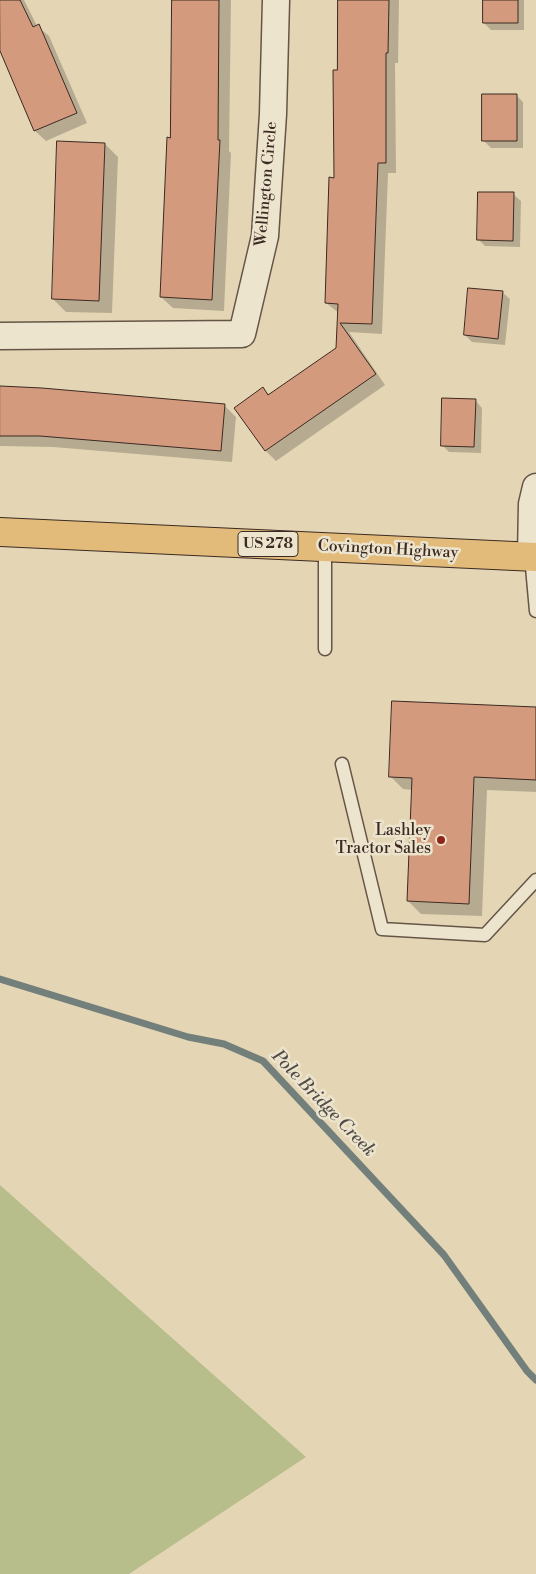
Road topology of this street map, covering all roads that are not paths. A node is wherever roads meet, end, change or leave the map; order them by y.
1 (276, 0) edge
2 (0, 336) edge
3 (536, 487) edge
4 (0, 532) edge
5 (325, 546) junction
6 (534, 557) edge
7 (536, 611) edge
8 (325, 649) dead end
9 (342, 764) dead end
10 (536, 880) edge

1 - 2 street, Wellington Circle
3 - 6 street
4 - 5 main road, Covington Highway / US 278
5 - 6 main road, Covington Highway / US 278
5 - 8 lane
6 - 7 lane
9 - 10 lane

